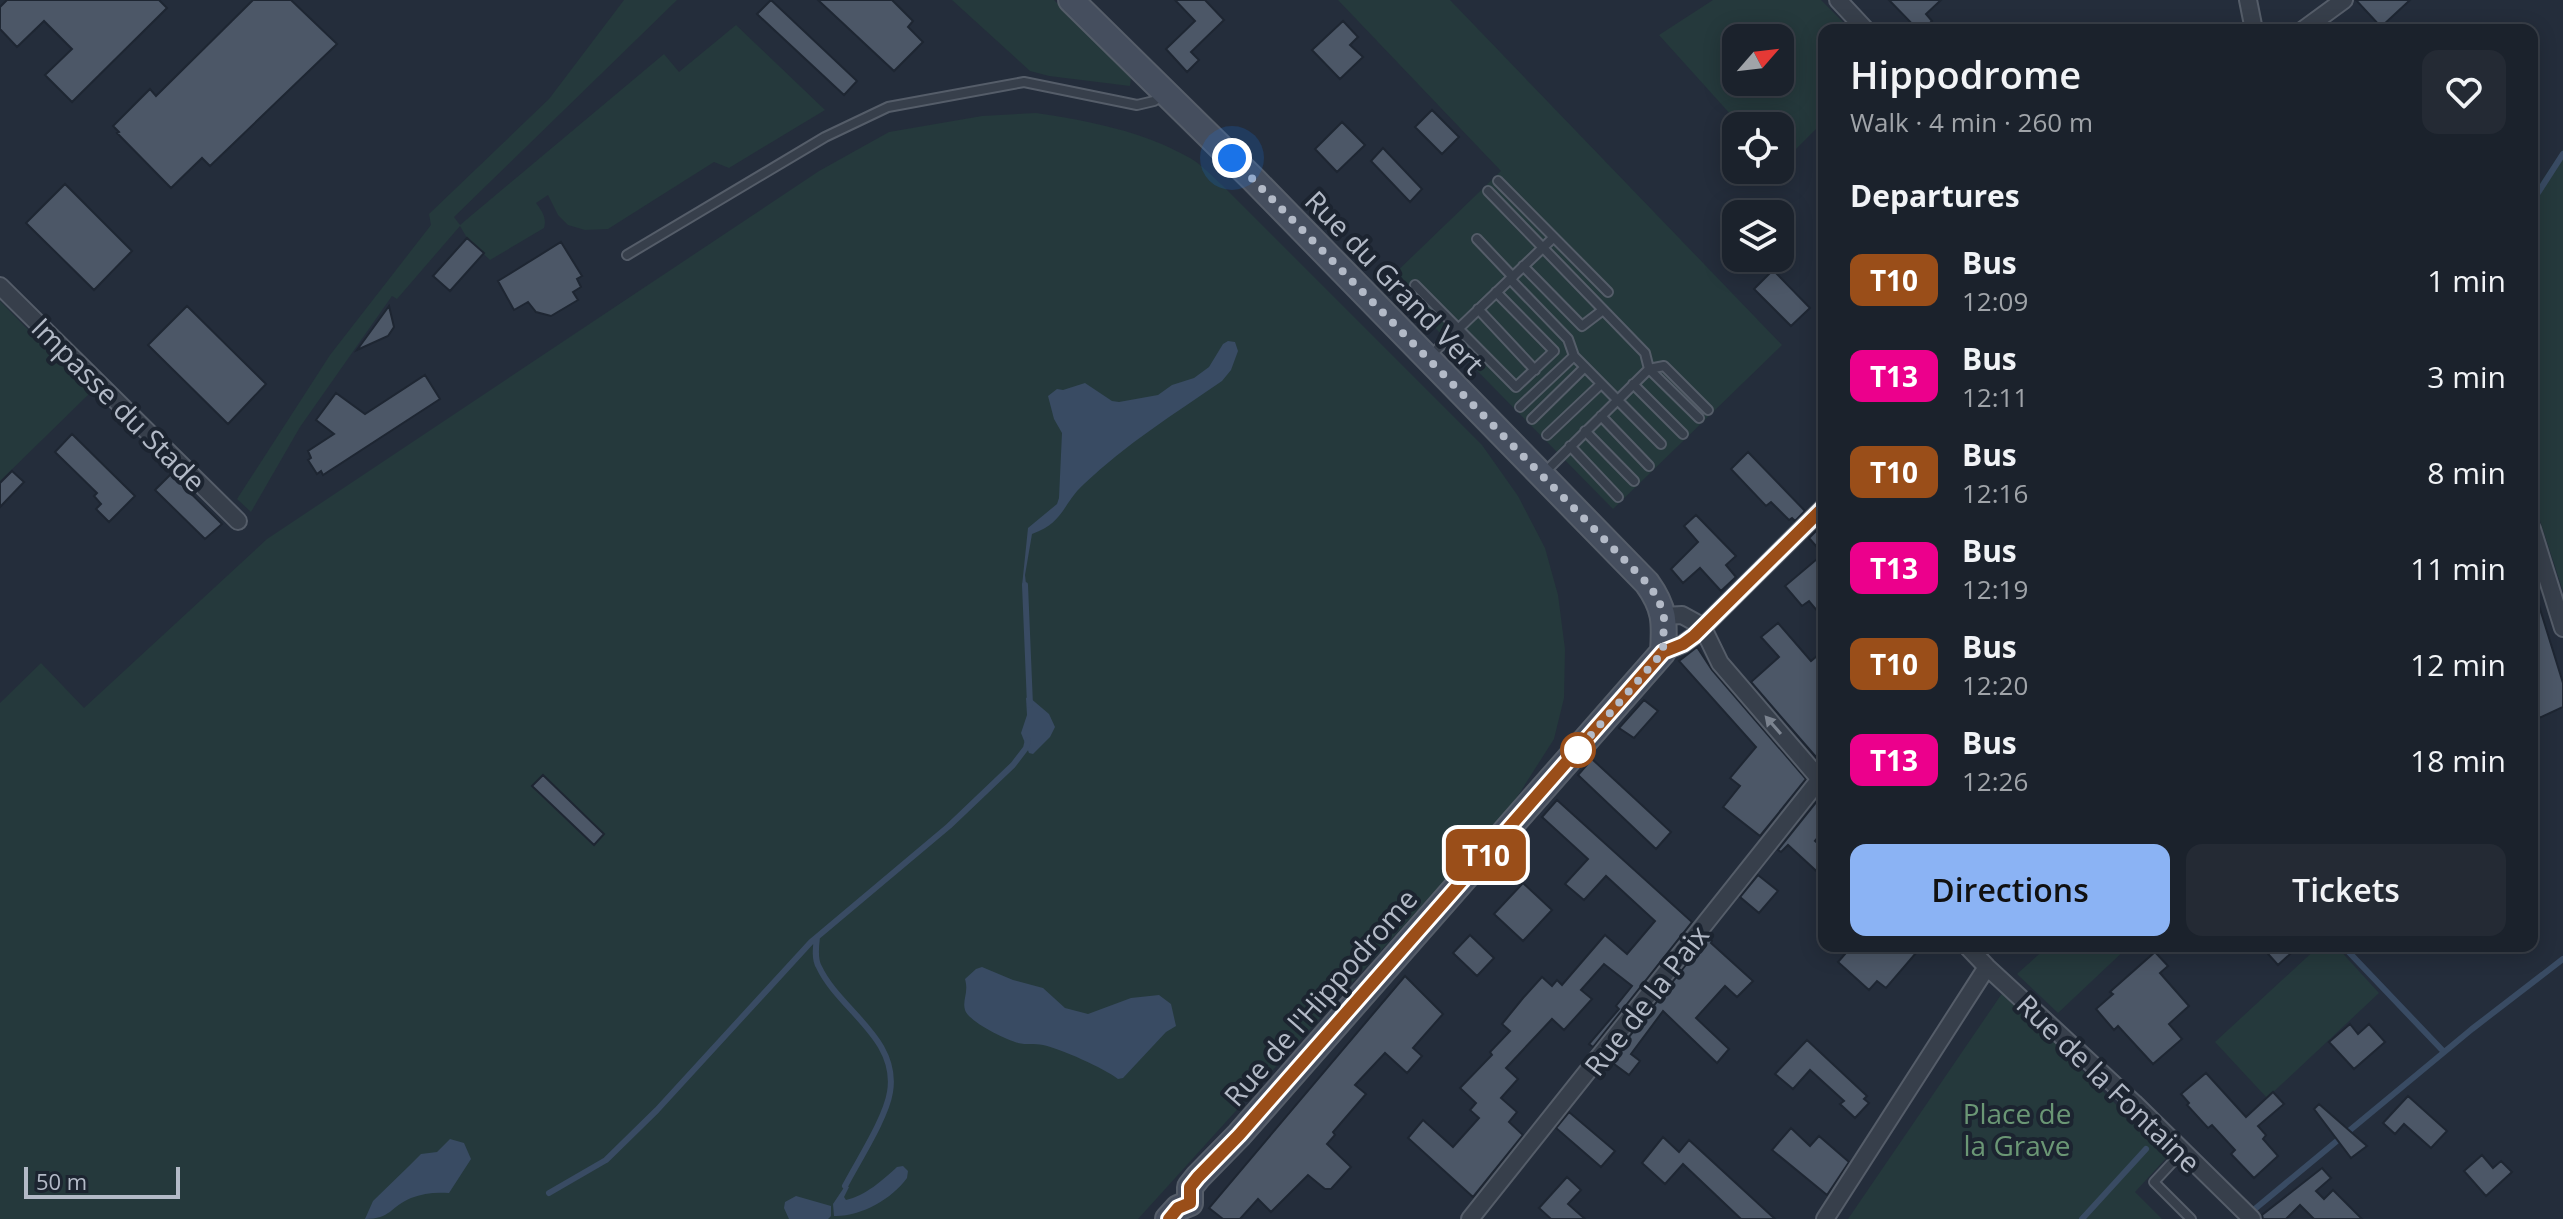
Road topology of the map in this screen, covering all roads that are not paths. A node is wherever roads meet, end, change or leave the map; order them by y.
1 (1071, 0) edge
2 (1838, 0) edge
3 (2248, 0) edge
4 (2344, 0) edge
5 (1860, 24) edge
6 (2253, 24) edge
7 (2311, 24) edge
8 (1165, 93) junction
9 (1498, 181) dead end
10 (1488, 191) dead end
11 (1553, 238) junction
12 (1477, 239) dead end
13 (1543, 248) junction
14 (627, 255) dead end
15 (1523, 266) junction
16 (1511, 278) junction
17 (1415, 285) dead end
18 (0, 286) edge
19 (1496, 292) junction
20 (1608, 292) dead end
21 (1478, 309) junction
22 (1603, 310) junction
23 (1582, 326) junction
24 (1458, 328) junction
25 (1568, 339) junction
26 (1574, 356) junction
27 (1428, 358) junction
28 (1585, 367) junction
29 (1649, 369) junction
30 (1535, 370) junction
31 (1601, 384) junction
32 (1633, 384) junction
33 (1617, 400) junction
34 (1520, 407) dead end
35 (1708, 410) dead end
36 (1601, 416) junction
37 (1699, 418) dead end
38 (1532, 419) dead end
39 (1585, 431) junction
40 (1683, 434) dead end
41 (1547, 435) dead end
42 (1661, 444) dead end
43 (1570, 446) junction
44 (1649, 466) dead end
45 (1542, 476) junction
46 (1634, 481) dead end
47 (1618, 497) dead end
48 (1818, 513) edge
49 (238, 521) dead end
50 (2538, 548) edge
51 (1664, 616) junction
52 (1702, 626) junction
53 (2563, 628) edge
54 (1663, 652) junction
55 (1818, 777) edge
56 (1818, 787) edge
57 (1973, 952) edge
58 (1987, 967) junction
59 (2182, 1152) junction
60 (1196, 1211) edge
61 (1168, 1219) edge
62 (1470, 1219) edge
63 (1825, 1219) edge
64 (2191, 1219) edge
65 (2252, 1219) edge

1 - 8 main road, Rue du Grand Vert
2 - 5 street
3 - 6 street
4 - 7 street
8 - 14 lane
8 - 27 main road, Rue du Grand Vert
9 - 11 lane
10 - 13 lane
11 - 13 lane
11 - 20 lane
12 - 16 lane
13 - 15 lane
13 - 22 lane
15 - 16 lane
15 - 23 lane
16 - 19 lane
16 - 25 lane
17 - 24 lane
18 - 49 street, Impasse du Stade
19 - 21 lane
19 - 30 lane
21 - 24 lane
21 - 30 lane
22 - 23 lane
22 - 29 lane
23 - 25 lane
24 - 27 lane
24 - 30 lane
25 - 26 lane
26 - 28 lane
26 - 34 lane
27 - 45 main road, Rue du Grand Vert
28 - 31 lane
28 - 38 lane
29 - 32 lane
29 - 35 lane
29 - 37 lane
31 - 33 lane
31 - 41 lane
32 - 33 lane
32 - 40 lane
33 - 36 lane
33 - 42 lane
36 - 39 lane
36 - 44 lane
39 - 43 lane
39 - 46 lane
43 - 45 lane
43 - 47 lane
45 - 51 main road, Rue du Grand Vert
48 - 52 street, Rue de l'Hippodrome
50 - 53 street
51 - 52 street
51 - 54 main road, Rue du Grand Vert
52 - 54 street, Rue de l'Hippodrome
55 -> 52 street
54 - 60 main road, Rue de l'Hippodrome
56 - 62 street, Rue de la Paix
57 - 58 street, Rue de la Fontaine
58 - 59 street, Rue de la Fontaine
58 - 63 street
59 - 64 lane
59 - 65 street, Rue de la Fontaine
60 - 61 main road, Rue de l'Hippodrome

